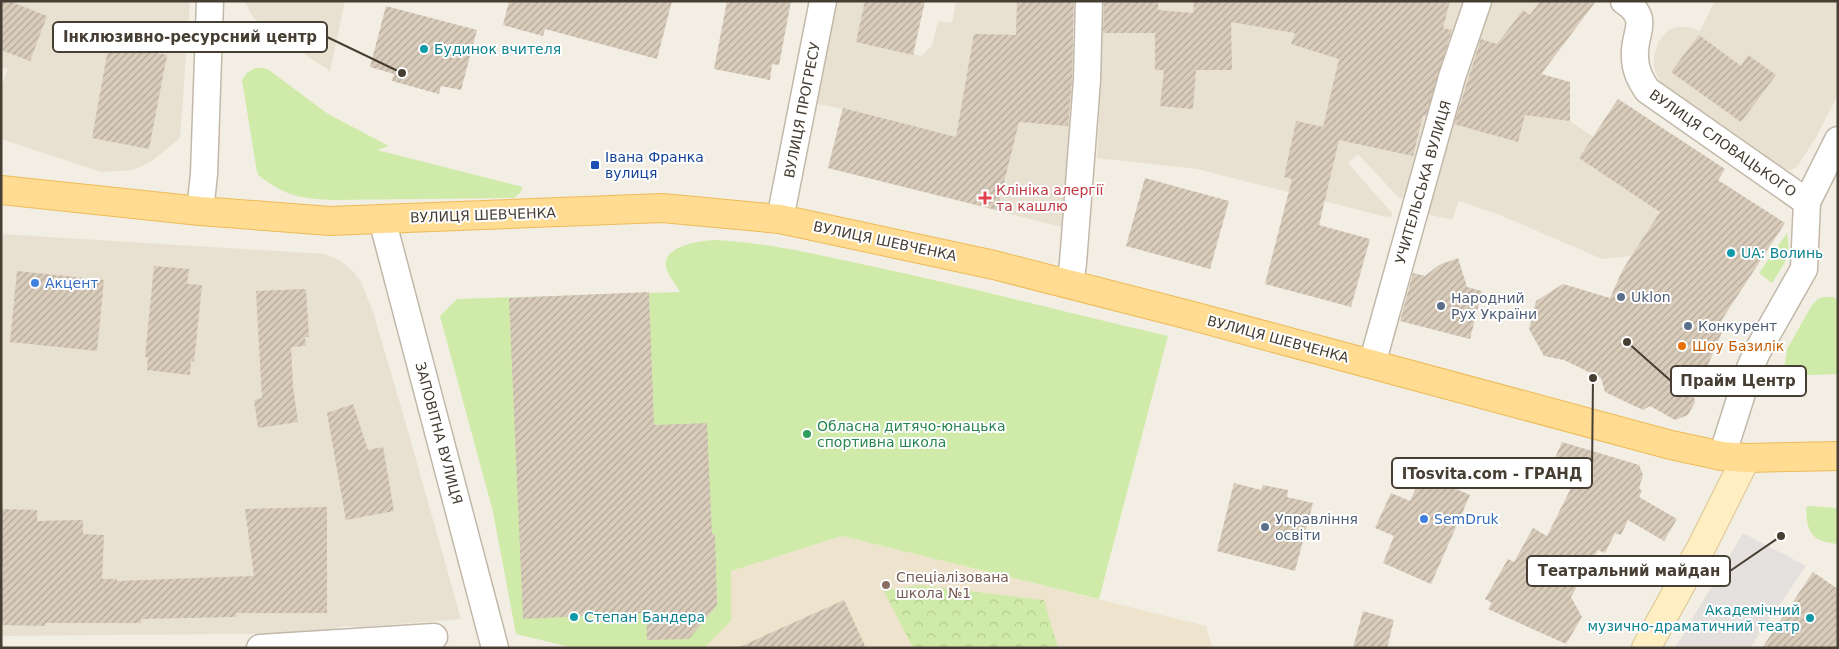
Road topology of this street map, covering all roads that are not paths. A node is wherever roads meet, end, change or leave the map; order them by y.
1 (210, 1) edge
2 (823, 1) edge
3 (1089, 1) edge
4 (1478, 1) edge
5 (1624, 1) edge
6 (1838, 140) edge
7 (1, 190) edge
8 (1807, 202) junction
9 (200, 211) junction
10 (382, 219) junction
11 (780, 219) junction
12 (1070, 284) junction
13 (1372, 364) junction
14 (1838, 456) edge
15 (1734, 457) junction
16 (434, 637) dead end
17 (260, 648) edge
18 (280, 648) edge
19 (495, 648) edge
20 (1646, 648) edge

1 - 9 street
2 - 11 street, ВУЛИЦЯ ПРОГРЕСУ
3 - 12 street
4 - 13 street, УЧИТЕЛЬСЬКА ВУЛИЦЯ
5 - 8 street, ВУЛИЦЯ СЛОВАЦЬКОГО
6 - 8 street, ВУЛИЦЯ СЛОВАЦЬКОГО
7 - 9 main road, ВУЛИЦЯ ШЕВЧЕНКА
8 - 15 street, ВУЛИЦЯ СЛОВАЦЬКОГО
9 - 10 main road, ВУЛИЦЯ ШЕВЧЕНКА
10 - 11 main road, ВУЛИЦЯ ШЕВЧЕНКА
10 - 19 street, ЗАПОВІТНА ВУЛИЦЯ
11 - 12 main road, ВУЛИЦЯ ШЕВЧЕНКА
12 - 13 main road, ВУЛИЦЯ ШЕВЧЕНКА
13 - 15 main road, ВУЛИЦЯ ШЕВЧЕНКА
14 - 15 main road, ВУЛИЦЯ ШЕВЧЕНКА
15 - 20 main road, ВУЛИЦЯ СЛОВАЦЬКОГО
16 - 18 street
17 - 18 street

